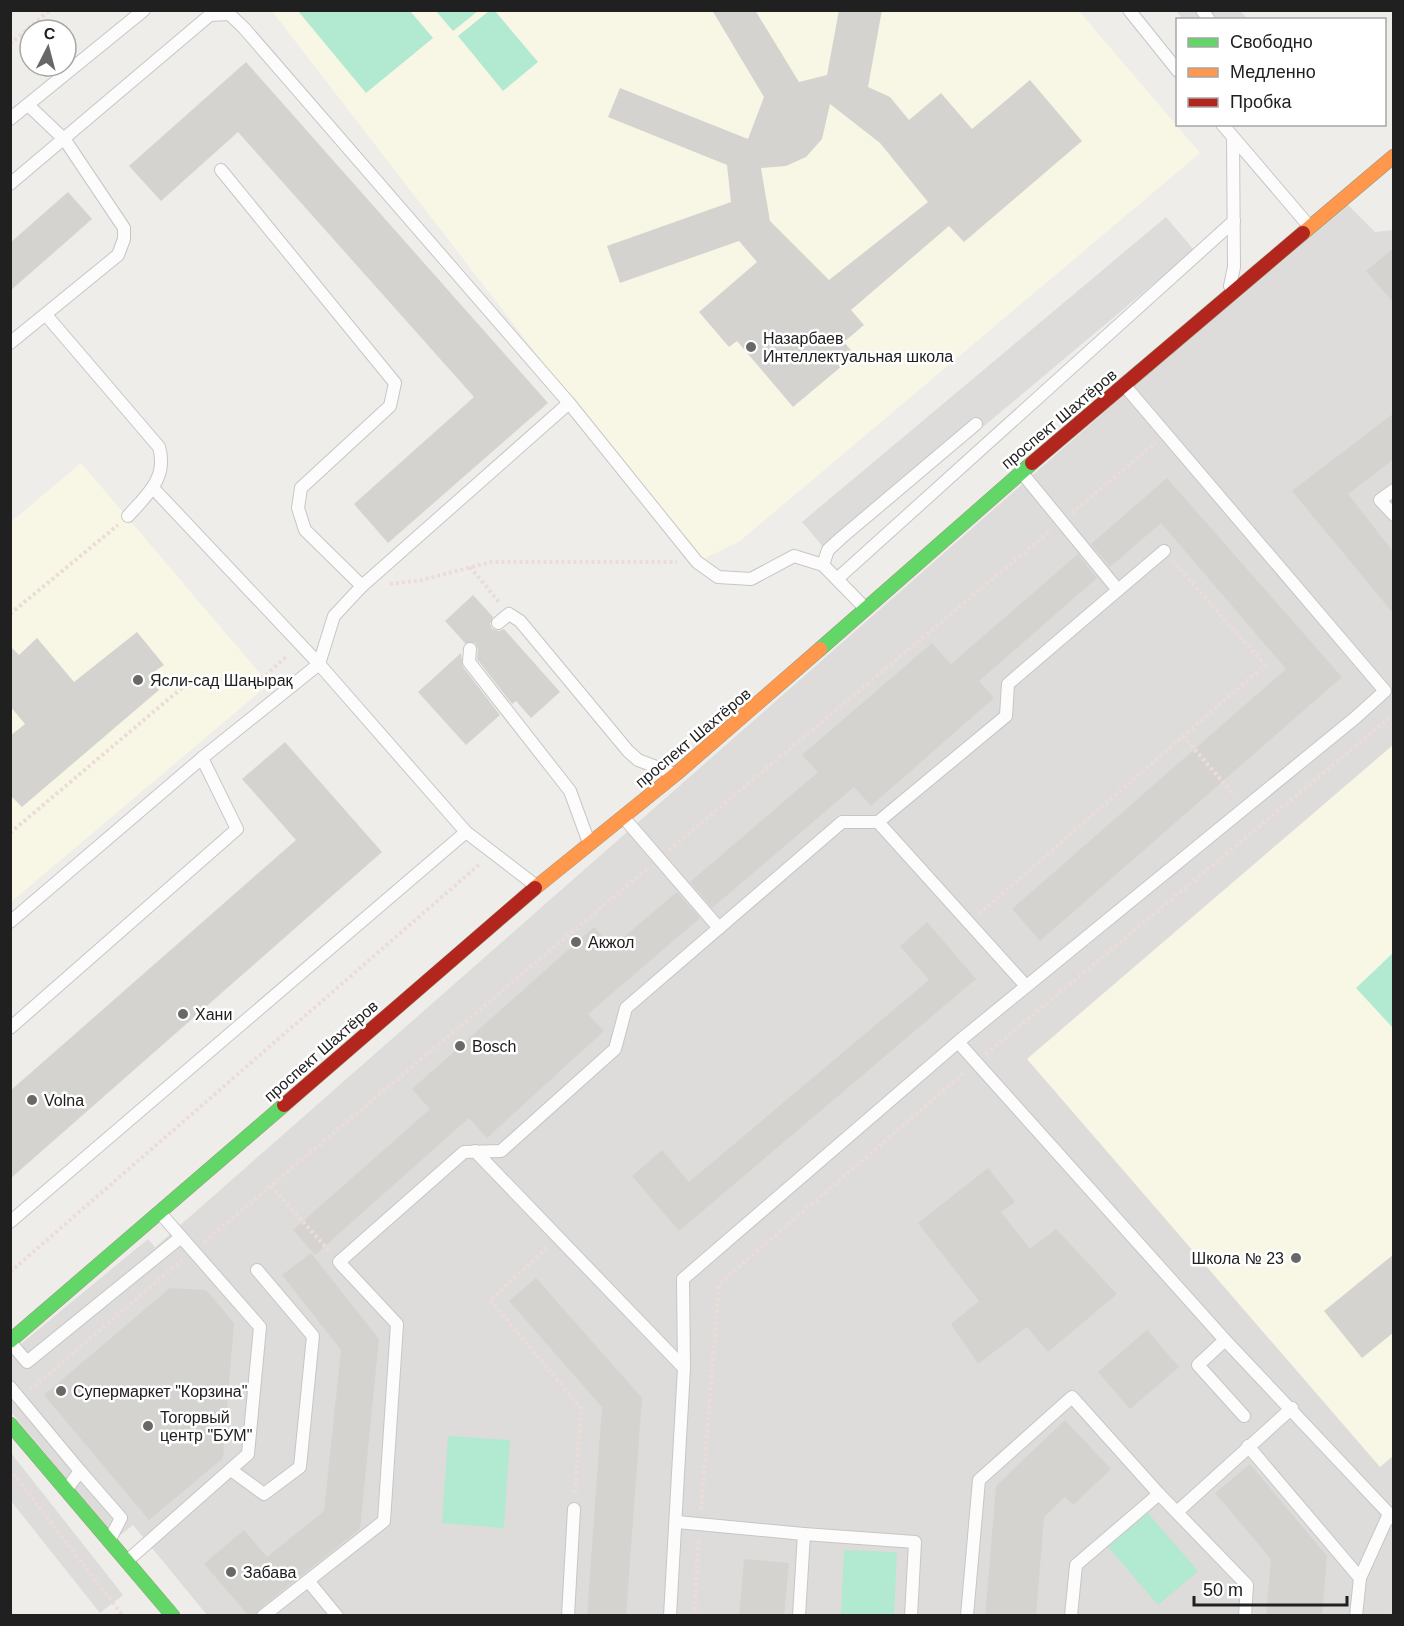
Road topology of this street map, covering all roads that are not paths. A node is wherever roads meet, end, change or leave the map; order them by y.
1 (144, 10) edge
2 (1129, 10) edge
3 (227, 12) edge
4 (1176, 68) edge
5 (28, 105) junction
6 (10, 119) edge
7 (1224, 126) edge
8 (1233, 138) junction
9 (64, 140) junction
10 (1394, 156) edge
11 (221, 170) dead end
12 (10, 184) edge
13 (1374, 193) dead end
14 (1344, 201) junction
15 (1234, 221) junction
16 (1310, 228) junction
17 (1219, 306) junction
18 (46, 315) junction
19 (10, 343) edge
20 (1124, 385) junction
21 (569, 403) junction
22 (976, 424) dead end
23 (1022, 472) junction
24 (153, 488) junction
25 (1394, 490) edge
26 (1394, 515) edge
27 (128, 516) road end
28 (1164, 551) road end
29 (823, 565) junction
30 (837, 579) junction
31 (362, 586) junction
32 (1118, 590) junction
33 (867, 609) junction
34 (498, 623) dead end
35 (470, 649) dead end
36 (319, 664) junction
37 (1389, 688) edge
38 (202, 758) junction
39 (676, 774) junction
40 (623, 817) junction
41 (878, 822) junction
42 (466, 832) junction
43 (589, 842) junction
44 (538, 887) junction
45 (10, 922) edge
46 (719, 928) junction
47 (1026, 986) junction
48 (10, 1028) edge
49 (958, 1042) junction
50 (475, 1151) junction
51 (160, 1213) junction
52 (10, 1222) edge
53 (181, 1237) junction
54 (257, 1270) dead end
55 (1226, 1340) junction
56 (10, 1341) edge
57 (684, 1368) junction
58 (10, 1387) edge
59 (1292, 1408) junction
60 (1244, 1416) dead end
61 (10, 1424) edge
62 (1248, 1446) junction
63 (231, 1470) junction
64 (80, 1471) junction
65 (67, 1489) junction
66 (1159, 1494) junction
67 (574, 1509) road end
68 (1177, 1512) junction
69 (1391, 1517) edge
70 (677, 1522) junction
71 (804, 1534) junction
72 (109, 1540) junction
73 (126, 1561) junction
74 (1360, 1578) junction
75 (309, 1582) junction
76 (173, 1616) edge
77 (263, 1616) edge
78 (337, 1616) edge
79 (568, 1616) edge
80 (670, 1616) edge
81 (799, 1616) edge
82 (911, 1616) edge
83 (967, 1616) edge
84 (1071, 1616) edge
85 (1245, 1616) edge
86 (1356, 1616) edge

1 - 5 lane
2 - 4 lane
3 - 9 lane
3 - 21 lane
5 - 6 lane
5 - 9 lane
7 - 8 lane
8 - 15 lane
8 - 16 lane
9 - 12 lane
9 - 18 lane
10 - 14 street, проспект Шахтёров
11 - 31 lane
13 - 14 street
14 - 16 street, проспект Шахтёров
15 - 17 lane
15 - 30 lane
16 - 17 street, проспект Шахтёров
17 - 20 street, проспект Шахтёров
18 - 19 lane
18 - 24 lane
20 - 23 street, проспект Шахтёров
20 - 37 lane
21 - 29 lane
21 - 31 lane
22 - 29 lane
23 - 32 lane
23 - 33 street, проспект Шахтёров
24 - 27 lane
24 - 36 lane
25 - 26 lane
28 - 32 lane
29 - 30 lane
30 - 33 lane
31 - 36 lane
32 - 41 lane
33 - 39 street, проспект Шахтёров
34 - 39 lane
35 - 43 lane
36 - 38 lane
36 - 42 lane
37 - 47 lane
38 - 45 lane
38 - 48 lane
39 - 40 street, проспект Шахтёров
40 - 43 street, проспект Шахтёров
40 - 46 lane
41 - 46 lane
41 - 47 lane
42 - 44 lane
42 - 52 lane
43 - 44 street, проспект Шахтёров
44 - 51 street, проспект Шахтёров
46 - 50 lane
47 - 49 lane
49 - 55 lane
49 - 57 lane
50 - 57 lane
50 - 75 lane
51 - 53 lane
51 - 56 street, проспект Шахтёров
53 - 56 lane
53 - 63 lane
54 - 63 lane
55 - 59 lane
55 - 60 lane
57 - 70 lane
58 - 64 lane
59 - 62 lane
59 - 69 lane
61 - 65 street
62 - 68 lane
62 - 74 lane
63 - 73 lane
64 - 65 lane
64 - 72 lane
65 - 72 street
66 - 68 lane
66 - 83 lane
66 - 84 lane
67 - 79 lane
68 - 85 lane
69 - 74 lane
70 - 71 lane
70 - 80 lane
71 - 81 lane
71 - 82 lane
72 - 73 street
73 - 76 street
74 - 86 lane
75 - 77 lane
75 - 78 lane

